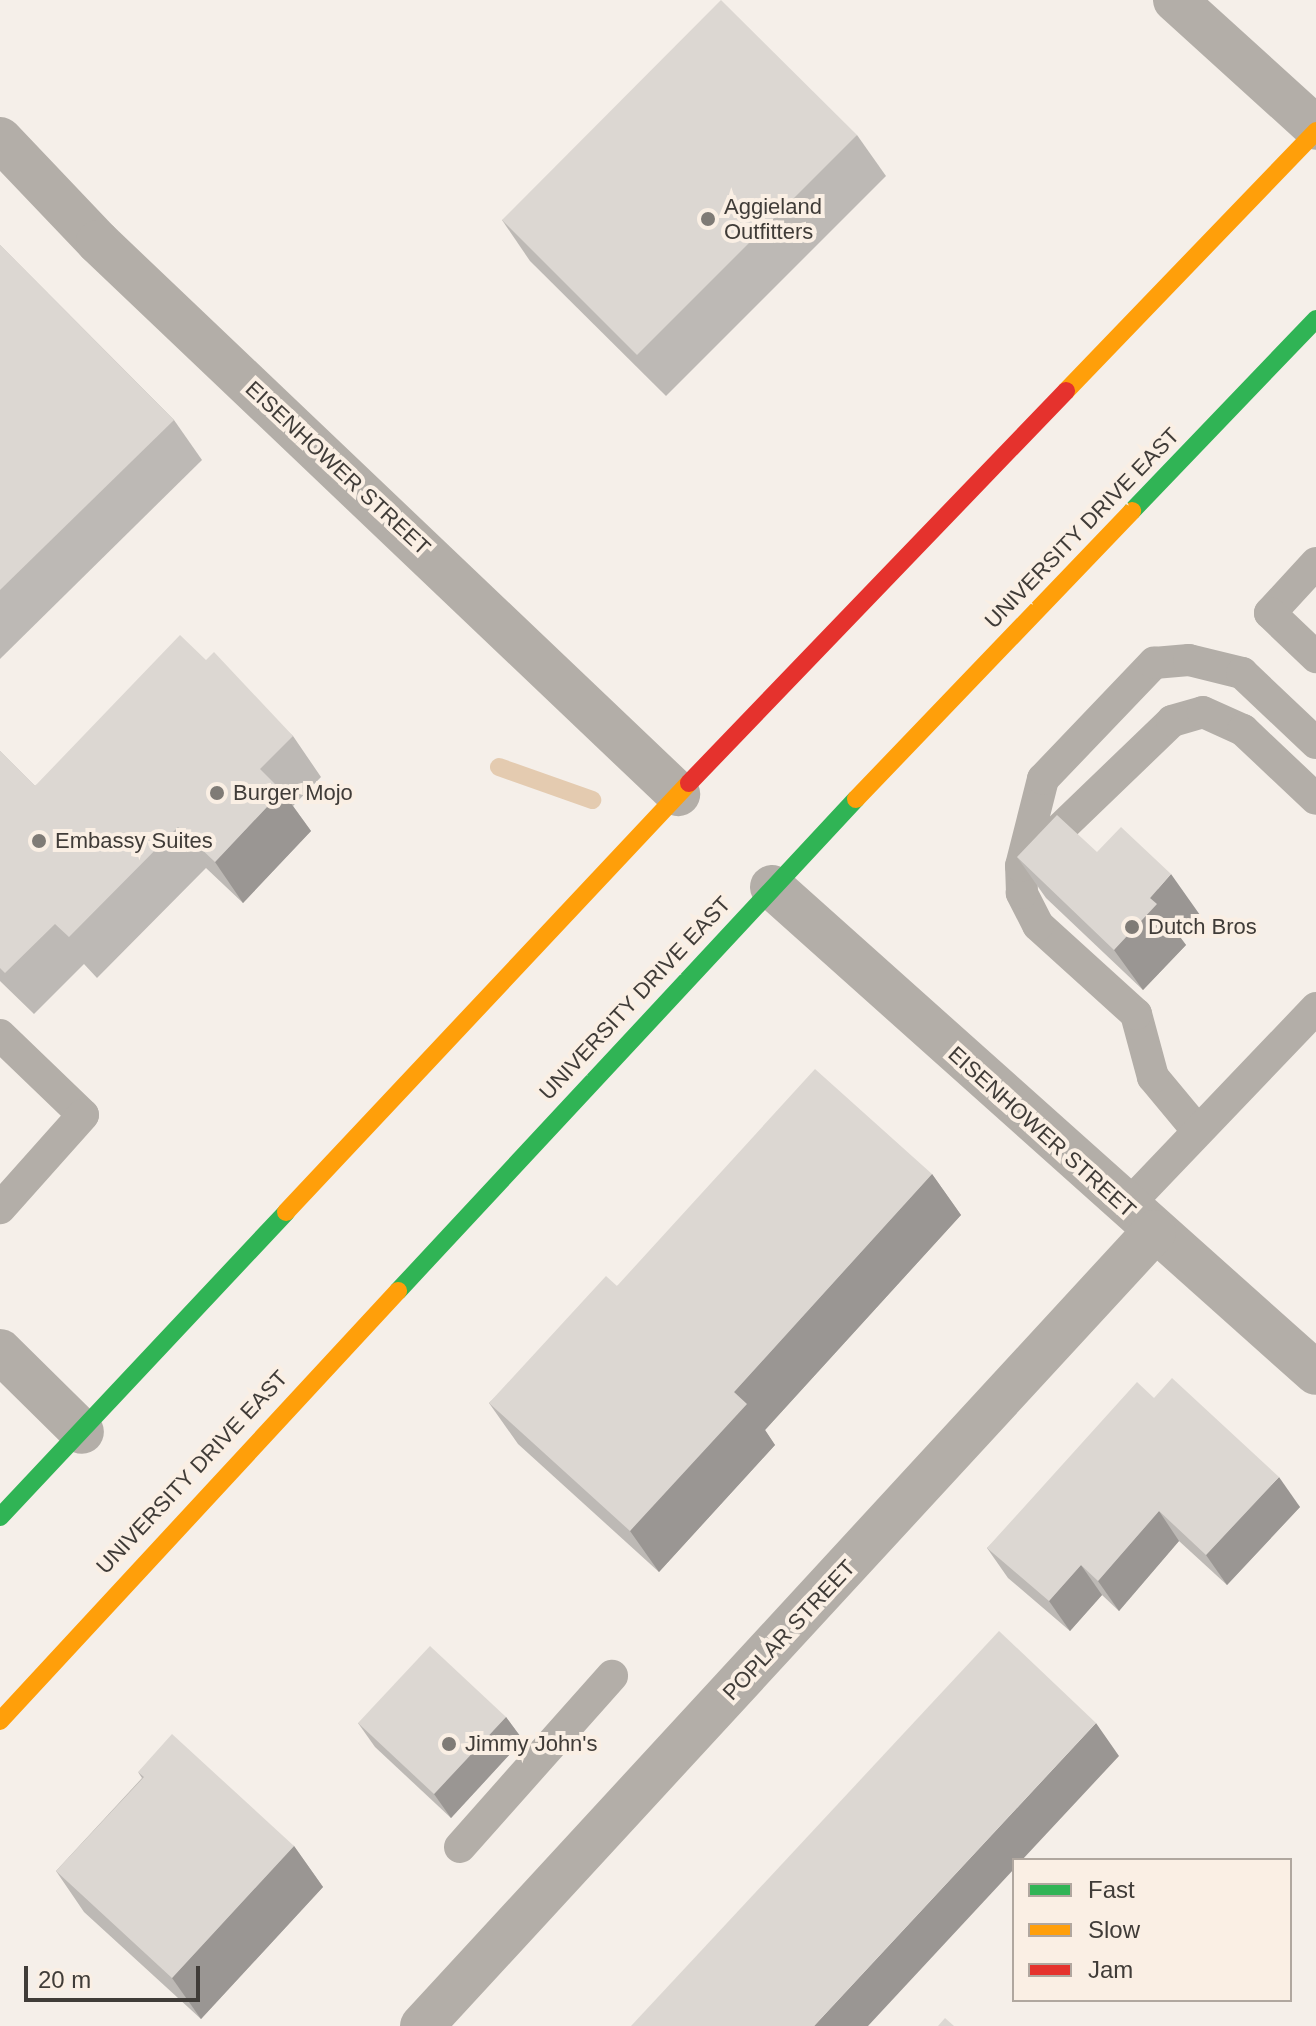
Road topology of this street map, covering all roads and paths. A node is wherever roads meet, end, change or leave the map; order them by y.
1 (1175, 0) edge
2 (1316, 129) edge
3 (0, 139) edge
4 (1316, 319) edge
5 (1316, 563) edge
6 (1316, 657) edge
7 (1316, 743) edge
8 (678, 794) junction
9 (1316, 799) edge
10 (1021, 866) junction
11 (772, 887) junction
12 (1316, 1008) edge
13 (0, 1035) edge
14 (1197, 1130) junction
15 (0, 1208) edge
16 (1140, 1219) junction
17 (0, 1351) edge
18 (1316, 1373) edge
19 (82, 1432) junction
20 (0, 1517) edge
21 (612, 1676) dead end
22 (0, 1721) edge
23 (460, 1847) dead end
24 (422, 2026) edge

1 - 2 street
2 - 8 main road
3 - 8 street, EISENHOWER STREET
4 - 11 main road, UNIVERSITY DRIVE EAST
5 - 6 lane
7 - 10 lane
8 - 19 main road
9 - 10 lane
10 - 14 lane
11 - 16 street, EISENHOWER STREET
11 - 22 main road, UNIVERSITY DRIVE EAST
12 - 14 lane
13 - 15 lane
14 - 16 lane
16 - 18 street, EISENHOWER STREET
16 - 24 street, POPLAR STREET
17 - 19 street
19 - 20 main road
21 - 23 lane

